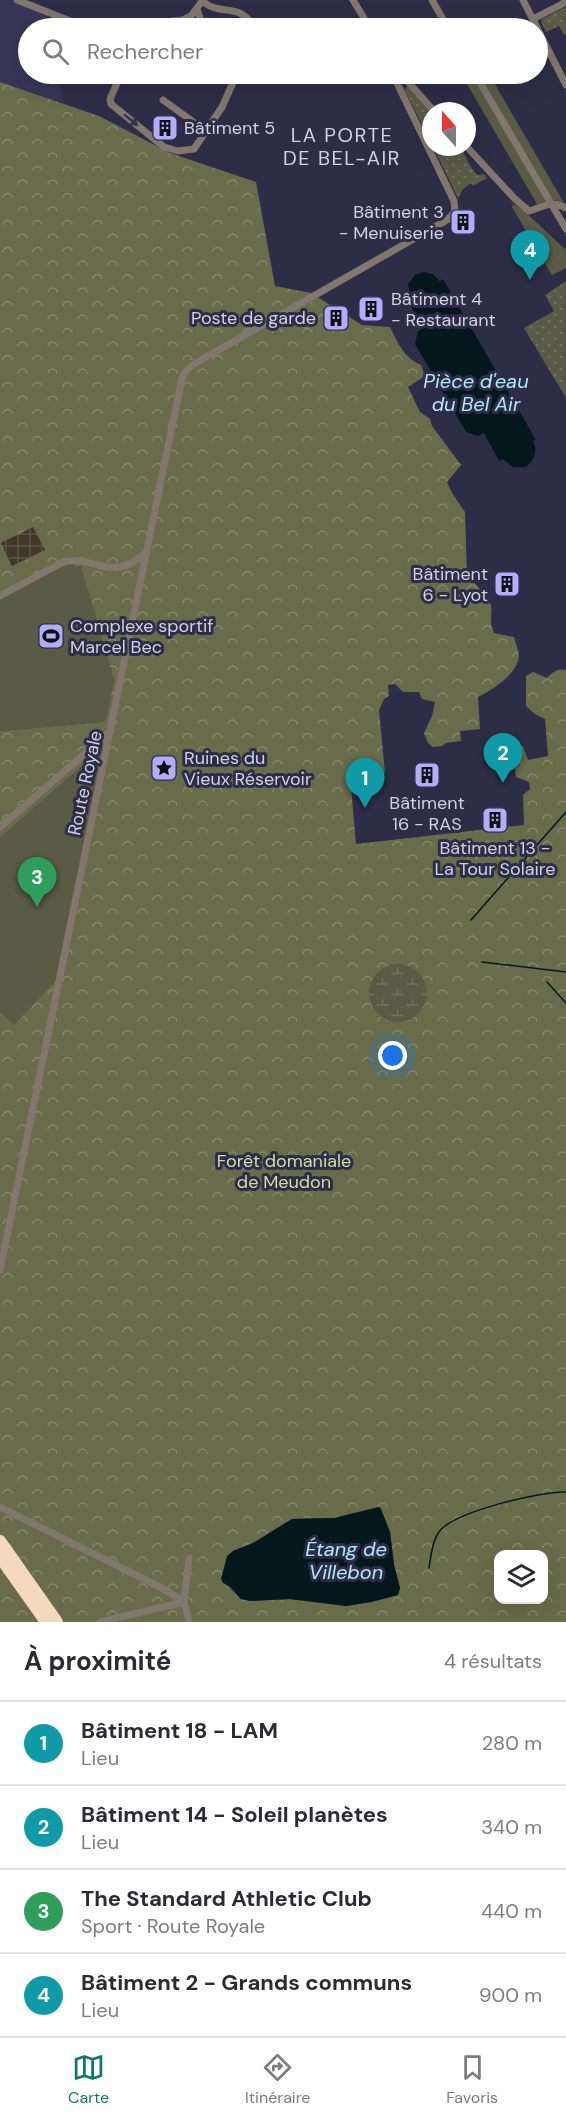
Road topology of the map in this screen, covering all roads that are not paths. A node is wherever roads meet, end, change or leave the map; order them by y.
1 (17, 0) edge
2 (353, 0) edge
3 (432, 0) edge
4 (524, 0) edge
5 (203, 1) edge
6 (566, 2) edge
7 (196, 9) junction
8 (63, 18) edge
9 (186, 18) edge
10 (200, 18) edge
11 (248, 18) edge
12 (364, 18) edge
13 (442, 18) edge
14 (533, 18) edge
15 (535, 18) edge
16 (548, 47) edge
17 (564, 76) edge
18 (117, 84) edge
19 (232, 84) edge
20 (397, 84) edge
21 (410, 84) edge
22 (481, 84) edge
23 (566, 86) edge
24 (163, 100) dead end
25 (426, 102) edge
26 (206, 131) junction
27 (474, 156) edge
28 (551, 203) junction
29 (566, 208) edge
30 (566, 229) edge
31 (147, 552) junction
32 (0, 596) edge
33 (111, 731) junction
34 (0, 827) edge
35 (0, 1270) edge
36 (0, 1507) edge
37 (0, 1541) edge
38 (0, 1557) edge
39 (189, 1558) dead end
40 (184, 1602) junction
41 (46, 1622) edge
42 (57, 1622) edge
43 (100, 1622) edge
44 (189, 1622) edge

1 - 8 street
2 - 12 street
3 - 13 street
4 - 14 street
5 - 7 street
5 - 11 street
6 - 15 street
7 - 9 street
7 - 10 street
16 - 17 street
17 - 23 street
18 -> 26 street
19 - 26 street
20 - 31 street, Route Royale
21 - 25 street
22 - 28 street
24 - 26 street
27 - 28 street
28 - 29 street
28 - 30 street
31 - 32 street
31 - 33 street, Route Royale
33 - 34 street
33 - 35 street, Route Royale
36 - 40 street
37 - 42 highway
38 - 41 highway
39 - 40 street
40 - 43 street
40 - 44 street

